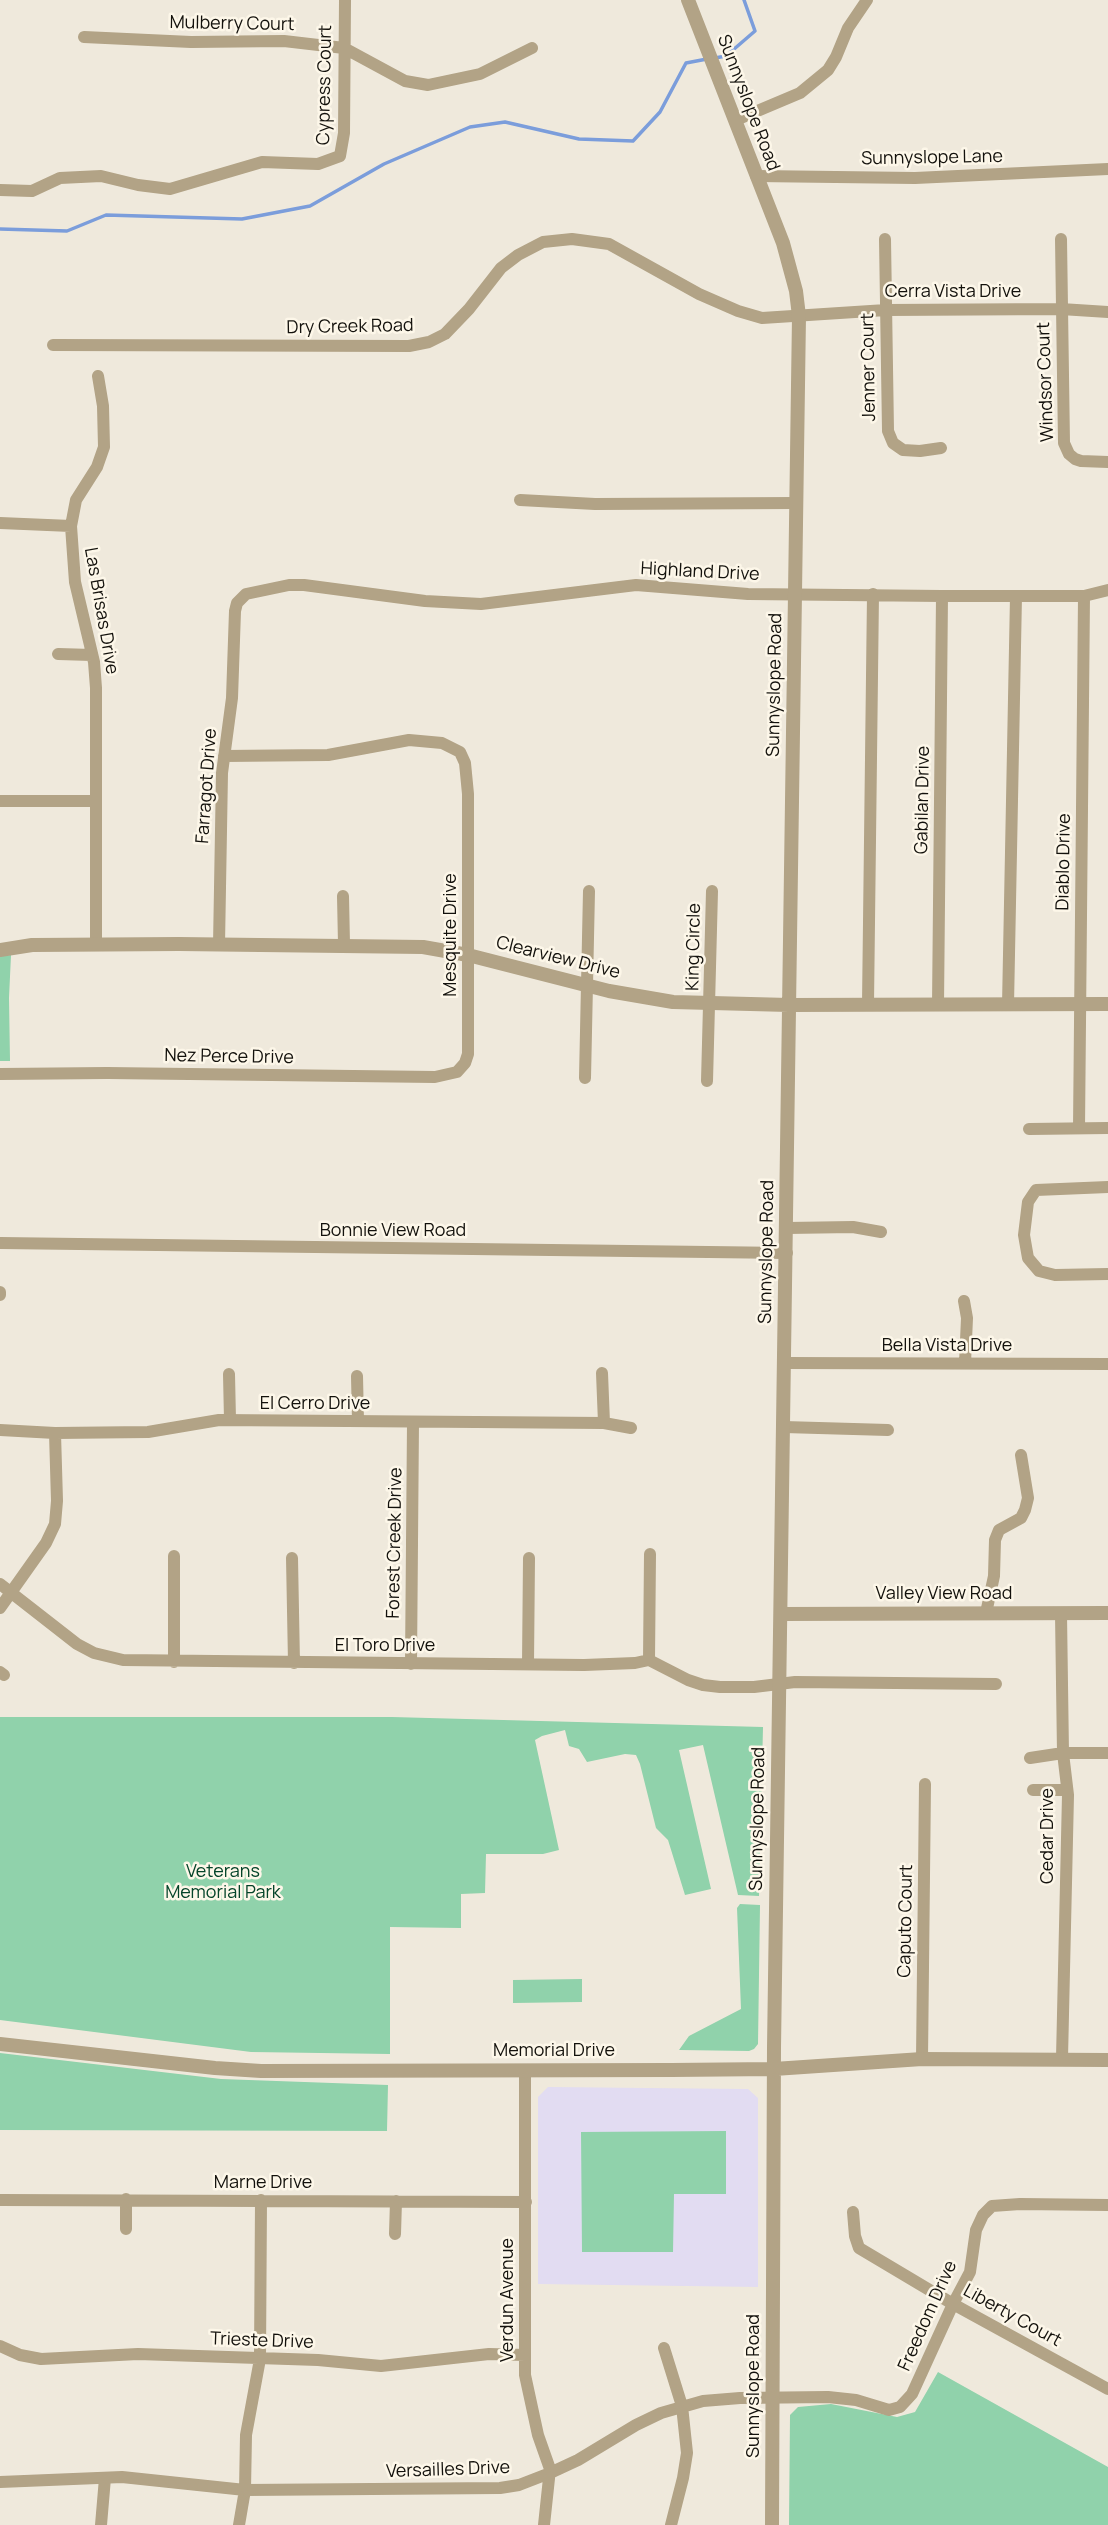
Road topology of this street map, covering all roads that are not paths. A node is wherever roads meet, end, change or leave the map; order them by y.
1 (345, 0) edge
2 (688, 0) edge
3 (867, 0) edge
4 (83, 37) dead end
5 (344, 48) junction
6 (532, 48) dead end
7 (736, 120) junction
8 (1108, 169) edge
9 (756, 176) junction
10 (0, 190) edge
11 (885, 239) dead end
12 (1061, 239) dead end
13 (1061, 309) junction
14 (886, 310) junction
15 (1108, 312) edge
16 (799, 316) junction
17 (53, 345) dead end
18 (98, 376) dead end
19 (941, 448) dead end
20 (1108, 462) edge
21 (520, 500) dead end
22 (796, 503) junction
23 (0, 523) edge
24 (71, 526) junction
25 (1108, 590) edge
26 (873, 594) junction
27 (796, 595) junction
28 (942, 596) junction
29 (1016, 596) junction
30 (1084, 596) junction
31 (234, 629) joint
32 (58, 654) dead end
33 (92, 655) junction
34 (224, 756) junction
35 (0, 801) edge
36 (96, 801) junction
37 (589, 891) dead end
38 (712, 891) dead end
39 (343, 896) dead end
40 (344, 944) junction
41 (96, 945) junction
42 (219, 945) junction
43 (0, 950) edge
44 (468, 956) junction
45 (588, 986) junction
46 (711, 1004) junction
47 (868, 1004) junction
48 (1108, 1004) edge
49 (789, 1005) junction
50 (938, 1005) junction
51 (1008, 1005) junction
52 (1080, 1005) junction
53 (457, 1072) joint
54 (0, 1074) edge
55 (585, 1078) dead end
56 (707, 1081) dead end
57 (1079, 1128) junction
58 (1108, 1128) edge
59 (1029, 1129) dead end
60 (1108, 1187) edge
61 (787, 1228) junction
62 (881, 1232) dead end
63 (0, 1243) edge
64 (787, 1253) junction
65 (1108, 1274) edge
66 (964, 1301) dead end
67 (786, 1363) junction
68 (965, 1363) junction
69 (1108, 1364) edge
70 (602, 1373) dead end
71 (229, 1374) dead end
72 (357, 1376) dead end
73 (229, 1420) junction
74 (358, 1422) junction
75 (413, 1422) junction
76 (604, 1423) junction
77 (784, 1427) junction
78 (631, 1429) dead end
79 (0, 1430) edge
80 (888, 1430) dead end
81 (55, 1433) junction
82 (1021, 1455) dead end
83 (650, 1554) dead end
84 (174, 1556) dead end
85 (292, 1558) dead end
86 (529, 1558) dead end
87 (6, 1587) edge
88 (0, 1608) edge
89 (986, 1613) junction
90 (1108, 1613) edge
91 (781, 1614) junction
92 (1061, 1614) junction
93 (649, 1660) junction
94 (174, 1662) junction
95 (294, 1663) junction
96 (411, 1664) junction
97 (528, 1664) junction
98 (783, 1684) junction
99 (996, 1684) dead end
100 (1063, 1753) junction
101 (1108, 1753) edge
102 (1030, 1758) dead end
103 (925, 1784) dead end
104 (1033, 1790) dead end
105 (1067, 1790) junction
106 (0, 2044) edge
107 (1062, 2058) junction
108 (922, 2059) junction
109 (1108, 2060) edge
110 (774, 2069) junction
111 (525, 2070) junction
112 (126, 2199) junction
113 (0, 2200) edge
114 (261, 2200) junction
115 (396, 2201) junction
116 (526, 2202) junction
117 (1108, 2205) edge
118 (853, 2212) dead end
119 (126, 2229) dead end
120 (395, 2234) dead end
121 (953, 2304) junction
122 (0, 2346) edge
123 (664, 2348) dead end
124 (524, 2355) junction
125 (260, 2360) junction
126 (1108, 2389) edge
127 (912, 2394) joint
128 (773, 2398) junction
129 (682, 2406) junction
130 (550, 2473) junction
131 (105, 2478) junction
132 (0, 2482) edge
133 (245, 2490) junction
134 (101, 2525) edge
135 (239, 2525) edge
136 (544, 2525) edge
137 (671, 2525) edge
138 (772, 2525) edge

1 - 5 street, Cypress Court
2 - 7 street, Sunnyslope Road
3 - 7 street
4 - 5 street, Mulberry Court
5 - 6 street, Mulberry Court
5 - 10 street, Cypress Court
7 - 9 street, Sunnyslope Road
8 - 9 street, Sunnyslope Lane
9 - 16 street, Sunnyslope Road
11 - 14 street, Jenner Court
12 - 13 street
13 - 14 street, Cerra Vista Drive
13 - 15 street, Cerra Vista Drive
13 - 20 street, Windsor Court
14 - 16 street, Cerra Vista Drive
14 - 19 street, Jenner Court
16 - 17 street, Dry Creek Road
16 - 22 street, Sunnyslope Road
18 - 24 street, Las Brisas Drive
21 - 22 street
22 - 27 street, Sunnyslope Road
23 - 24 street
24 - 33 street, Las Brisas Drive
25 - 30 street, Highland Drive
26 - 27 street, Highland Drive
26 - 28 street, Highland Drive
26 - 47 street
27 - 31 street, Highland Drive
27 - 49 street, Sunnyslope Road
28 - 29 street, Highland Drive
28 - 50 street, Gabilan Drive
29 - 30 street, Highland Drive
29 - 51 street
30 - 52 street, Diablo Drive
31 - 34 street, Farragot Drive
32 - 33 street
33 - 36 street, Las Brisas Drive
34 - 42 street, Farragot Drive
34 - 44 street, Mesquite Drive
35 - 36 street
36 - 41 street, Las Brisas Drive
37 - 45 street
38 - 46 street, King Circle
39 - 40 street
40 - 42 street, Clearview Drive
40 - 44 street, Clearview Drive
41 - 42 street, Clearview Drive
41 - 43 street, Clearview Drive
44 - 45 street, Clearview Drive
44 - 53 street, Mesquite Drive
45 - 46 street, Clearview Drive
45 - 55 street
46 - 49 street, Clearview Drive
46 - 56 street, King Circle
47 - 49 street, Clearview Drive
47 - 50 street, Clearview Drive
48 - 52 street, Clearview Drive
49 - 61 street, Sunnyslope Road
50 - 51 street, Clearview Drive
51 - 52 street, Clearview Drive
52 - 57 street, Diablo Drive
53 - 54 street, Nez Perce Drive
57 - 58 street
57 - 59 street
60 - 65 street
61 - 62 street
61 - 64 street, Sunnyslope Road
63 - 64 street, Bonnie View Road
64 - 67 street, Sunnyslope Road
66 - 68 street
67 - 68 street, Bella Vista Drive
67 - 77 street, Sunnyslope Road
68 - 69 street, Bella Vista Drive
70 - 76 street
71 - 73 street
72 - 74 street
73 - 74 street, El Cerro Drive
73 - 81 street, El Cerro Drive
74 - 75 street, El Cerro Drive
75 - 76 street, El Cerro Drive
75 - 96 street, Forest Creek Drive
76 - 78 street, El Cerro Drive
77 - 80 street
77 - 91 street, Sunnyslope Road
79 - 81 street, El Cerro Drive
81 - 87 street
82 - 89 street
83 - 93 street
84 - 94 street
85 - 95 street
86 - 97 street
87 - 88 street
87 - 94 street, El Toro Drive
89 - 91 street, Valley View Road
89 - 92 street, Valley View Road
90 - 92 street, Valley View Road
91 - 98 street, Sunnyslope Road
92 - 100 street, Cedar Drive
93 - 97 street, El Toro Drive
93 - 98 street
94 - 95 street, El Toro Drive
95 - 96 street, El Toro Drive
96 - 97 street, El Toro Drive
98 - 99 street
98 - 110 street, Sunnyslope Road
100 - 101 street
100 - 102 street
100 - 105 street, Cedar Drive
103 - 108 street, Caputo Court
104 - 105 street
105 - 107 street, Cedar Drive
106 - 111 street, Memorial Drive
107 - 108 street, Memorial Drive
107 - 109 street, Memorial Drive
108 - 110 street, Memorial Drive
110 - 111 street, Memorial Drive
110 - 128 street, Sunnyslope Road
111 - 116 street, Verdun Avenue
112 - 113 street, Marne Drive
112 - 114 street, Marne Drive
112 - 119 street
114 - 115 street, Marne Drive
114 - 125 street
115 - 116 street, Marne Drive
115 - 120 street
116 - 124 street, Verdun Avenue
117 - 121 street, Freedom Drive
118 - 121 street, Liberty Court
121 - 126 street, Liberty Court
121 - 127 street, Freedom Drive
122 - 125 street, Trieste Drive
123 - 129 street
124 - 125 street, Trieste Drive
124 - 130 street, Verdun Avenue
125 - 133 street
127 - 128 street, Versailles Drive
128 - 129 street, Versailles Drive
128 - 138 street, Sunnyslope Road
129 - 130 street, Versailles Drive
129 - 137 street
130 - 133 street, Versailles Drive
130 - 136 street, Verdun Avenue
131 - 132 street, Versailles Drive
131 - 133 street, Versailles Drive
131 - 134 street
133 - 135 street

